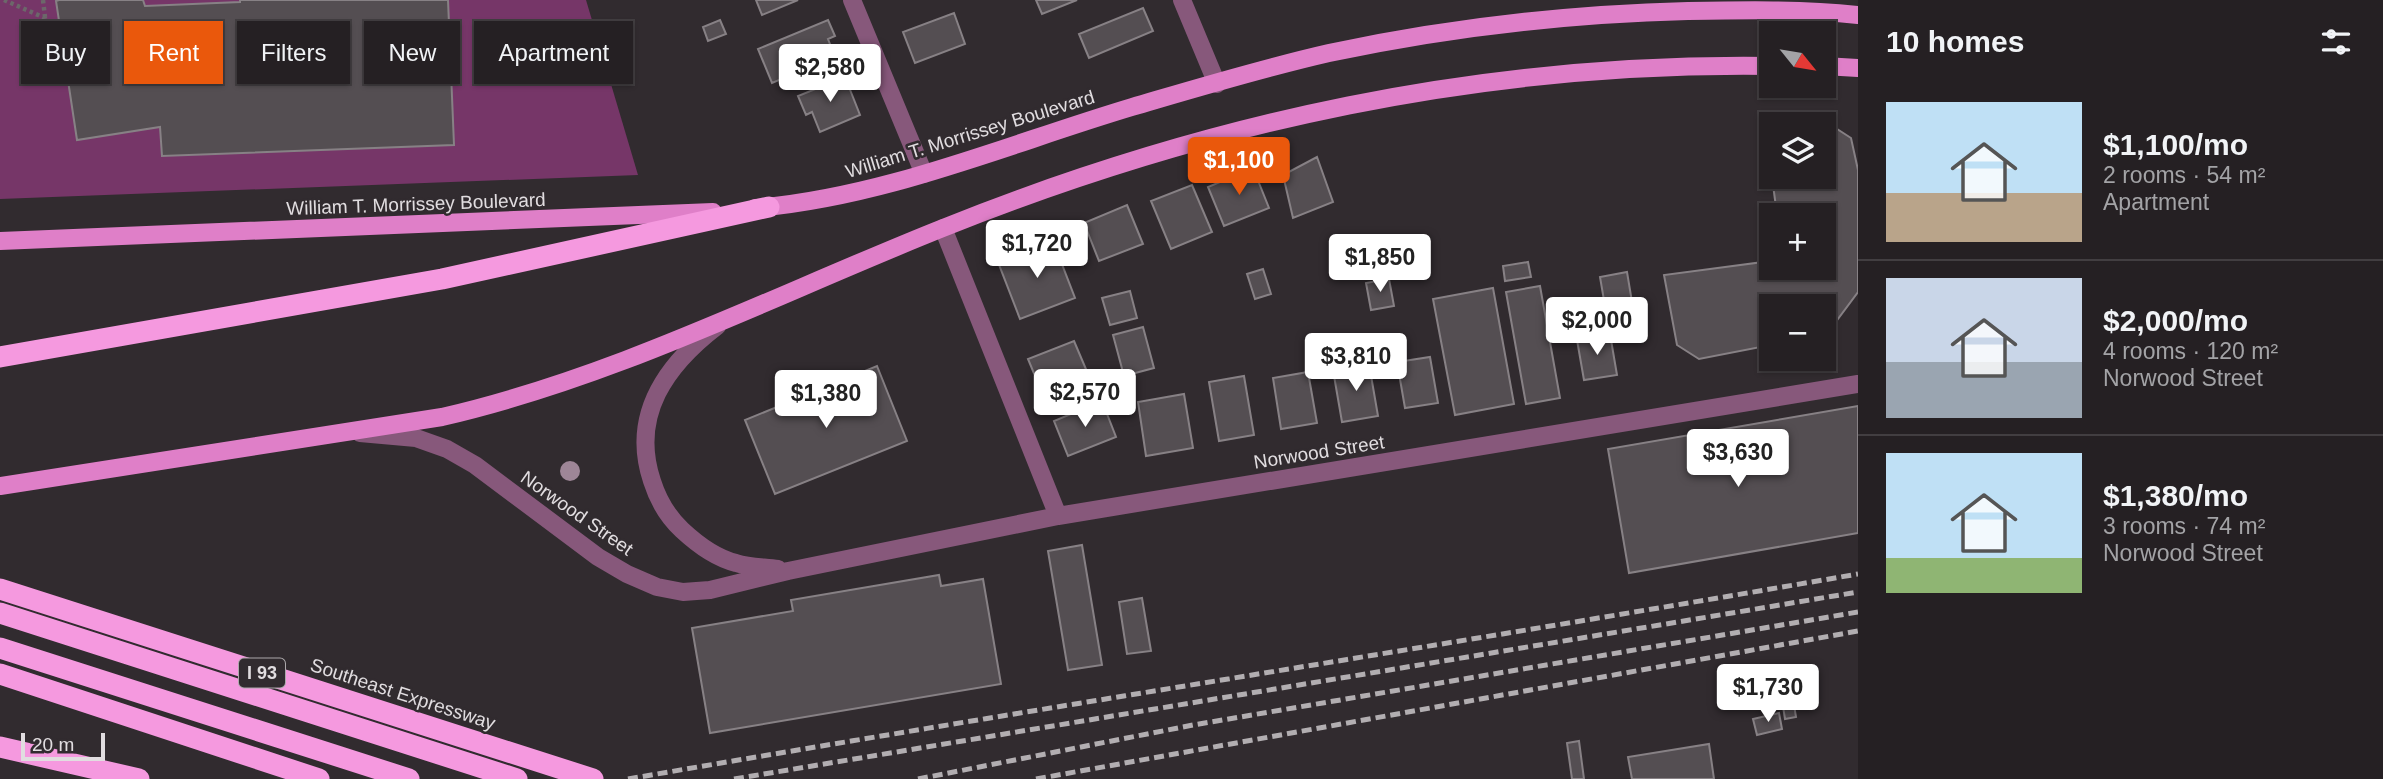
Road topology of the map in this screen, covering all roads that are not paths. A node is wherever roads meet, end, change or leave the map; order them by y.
1 (1182, 0) edge
2 (858, 2) edge
3 (1670, 6) edge
4 (1858, 15) edge
5 (1759, 66) edge
6 (1836, 67) edge
7 (1858, 68) edge
8 (1217, 83) junction
9 (923, 174) junction
10 (769, 207) junction
11 (943, 228) junction
12 (0, 241) edge
13 (729, 317) junction
14 (0, 357) edge
15 (1858, 384) edge
16 (350, 432) junction
17 (0, 474) edge
18 (42, 480) junction
19 (0, 486) edge
20 (1058, 516) junction
21 (788, 571) junction
22 (4, 590) edge
23 (0, 613) edge
24 (0, 648) edge
25 (0, 674) edge
26 (0, 747) edge
27 (139, 779) edge
28 (319, 779) edge
29 (409, 779) edge
30 (517, 779) edge
31 (593, 779) edge

1 - 8 street
2 - 9 street
3 - 4 main road, William T. Morrissey Boulevard
3 - 8 main road, William T. Morrissey Boulevard
5 - 11 main road
6 - 7 main road
8 - 9 main road, William T. Morrissey Boulevard
9 - 10 main road, William T. Morrissey Boulevard
10 - 12 main road, William T. Morrissey Boulevard
10 - 14 highway
11 - 13 main road
11 - 20 street
13 - 16 main road
13 - 21 street, Norwood Street
15 - 20 street, Norwood Street
16 - 18 main road
16 - 21 street, Norwood Street
17 - 18 main road
18 - 19 main road
20 - 21 street, Norwood Street
22 - 31 highway, Southeast Expressway / I 93
23 - 30 highway, I 93
24 - 29 highway
25 - 28 highway
26 - 27 highway

